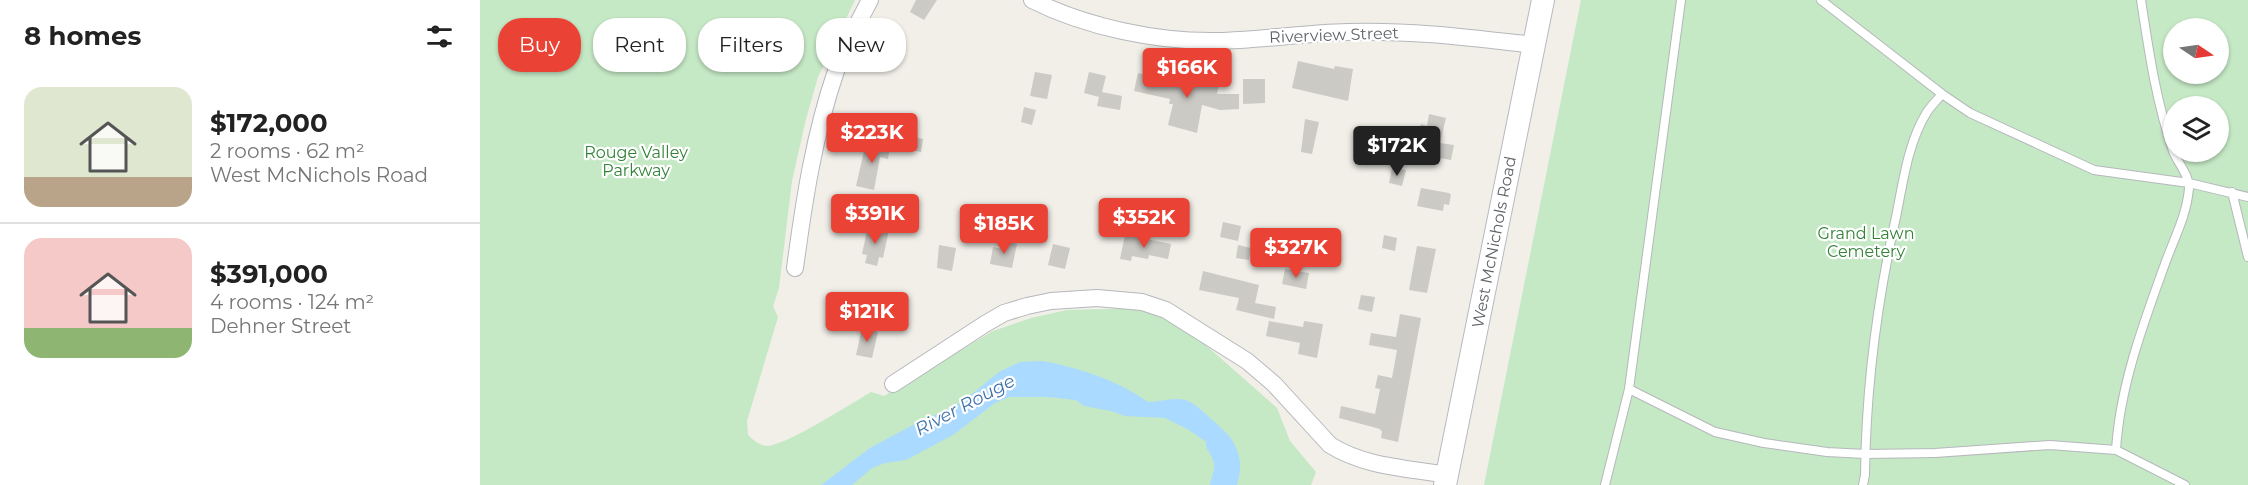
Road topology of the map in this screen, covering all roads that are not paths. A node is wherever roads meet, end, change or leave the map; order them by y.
1 (870, 0) edge
2 (1032, 0) edge
3 (1543, 0) edge
4 (1681, 0) edge
5 (1821, 0) edge
6 (2141, 0) edge
7 (1534, 45) junction
8 (1942, 94) junction
9 (2189, 183) junction
10 (2232, 192) junction
11 (2248, 197) edge
12 (2248, 257) edge
13 (795, 268) dead end
14 (893, 384) dead end
15 (1629, 389) junction
16 (2116, 450) junction
17 (1865, 454) junction
18 (1446, 480) edge
19 (1605, 485) edge
20 (1863, 485) edge
21 (2185, 485) edge

1 - 13 street
2 - 7 street, Riverview Street
3 - 7 main road, West McNichols Road
4 - 15 lane
5 - 8 lane
6 - 9 lane
7 - 18 main road, West McNichols Road
8 - 9 lane
8 - 17 lane
9 - 10 lane
9 - 16 lane
10 - 11 lane
10 - 12 lane
14 - 18 street
15 - 17 lane
15 - 19 lane
16 - 17 lane
16 - 21 lane
17 - 20 lane

